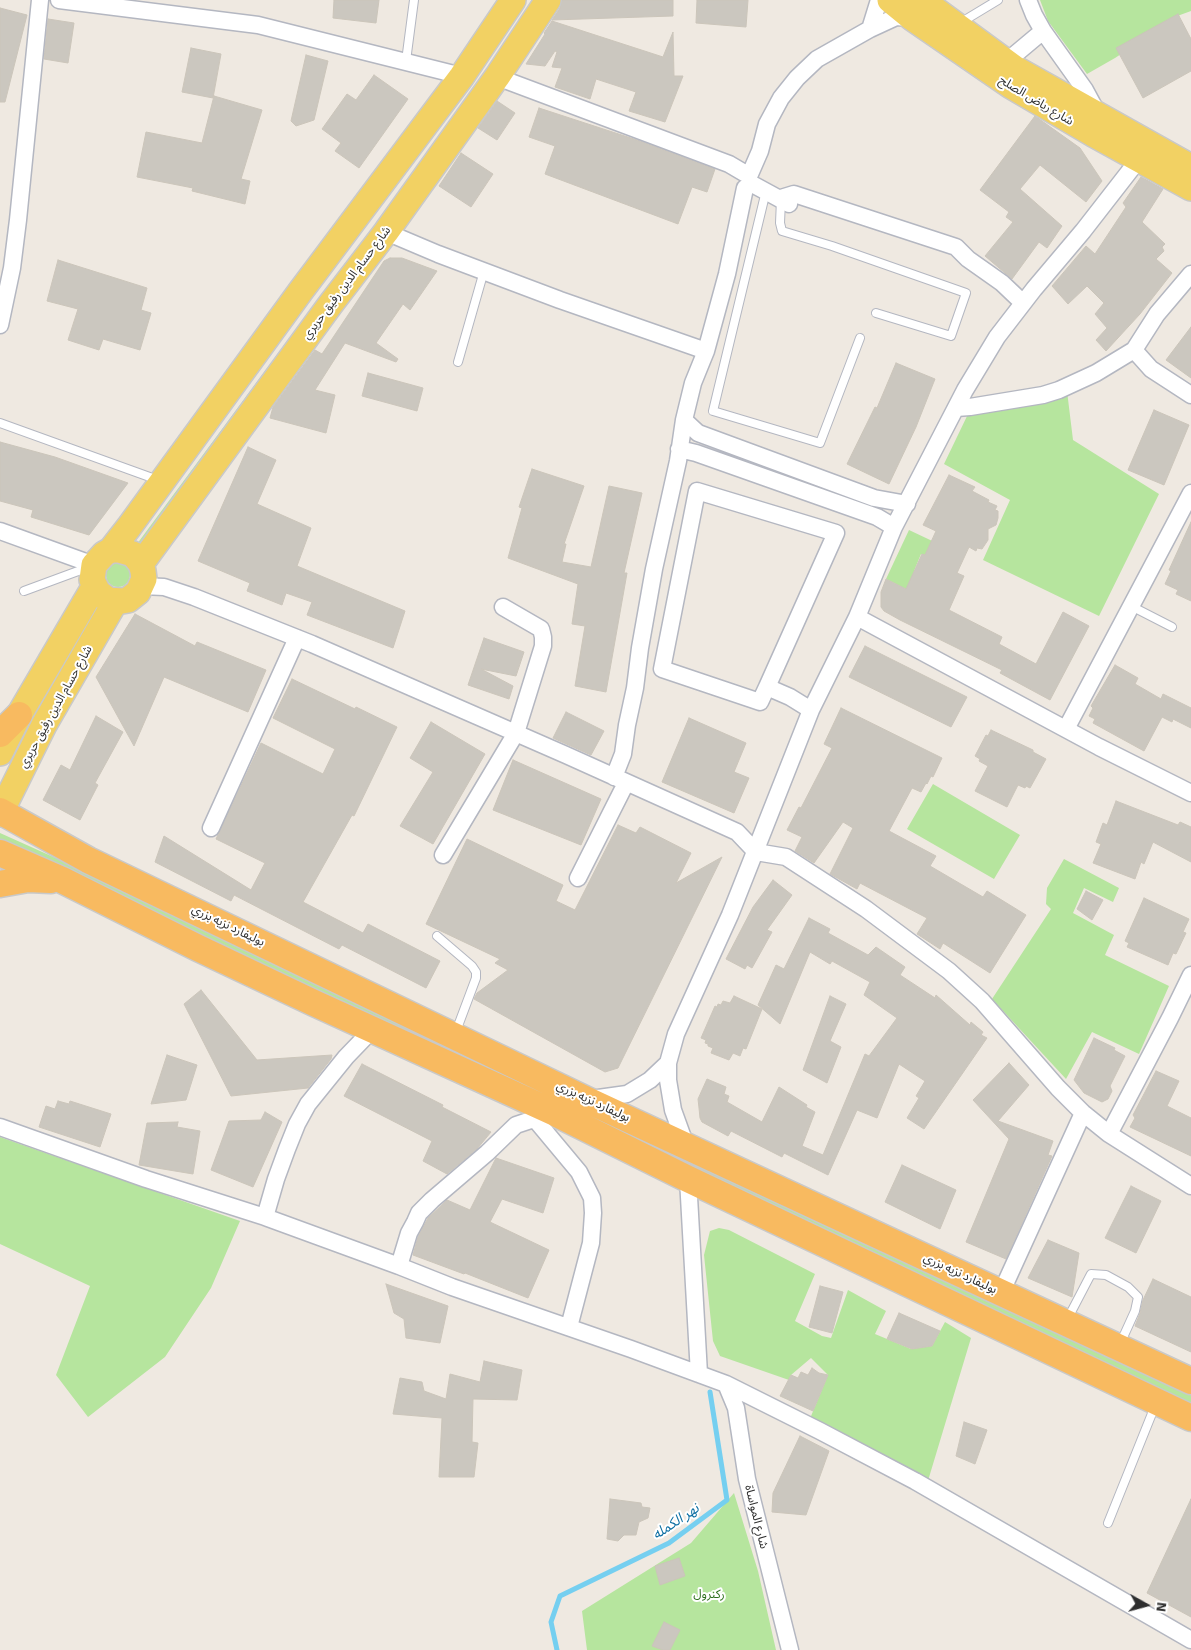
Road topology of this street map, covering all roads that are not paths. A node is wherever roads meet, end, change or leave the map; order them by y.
1 (40, 0) edge
2 (59, 0) edge
3 (414, 0) edge
4 (513, 0) edge
5 (548, 0) edge
6 (879, 0) edge
7 (890, 0) edge
8 (998, 0) edge
9 (1028, 0) edge
10 (917, 9) edge
11 (956, 25) junction
12 (870, 29) junction
13 (1043, 31) junction
14 (406, 61) junction
15 (1006, 62) junction
16 (462, 76) junction
17 (496, 77) junction
18 (1099, 116) junction
19 (1140, 160) junction
20 (1191, 167) edge
21 (757, 185) junction
22 (1191, 188) edge
23 (386, 232) junction
24 (484, 271) junction
25 (1191, 274) edge
26 (300, 292) junction
27 (1023, 303) junction
28 (330, 305) junction
29 (876, 313) dead end
30 (0, 325) edge
31 (860, 338) dead end
32 (1134, 350) junction
33 (706, 351) junction
34 (458, 362) dead end
35 (1191, 395) edge
36 (956, 408) junction
37 (684, 420) junction
38 (0, 423) edge
39 (679, 449) junction
40 (162, 481) junction
41 (1191, 493) edge
42 (907, 504) junction
43 (894, 527) junction
44 (0, 531) edge
45 (100, 567) junction
46 (141, 575) junction
47 (24, 591) dead end
48 (115, 602) junction
49 (1131, 606) junction
50 (503, 607) dead end
51 (857, 617) junction
52 (1172, 627) dead end
53 (297, 638) junction
54 (767, 687) junction
55 (811, 710) junction
56 (20, 715) junction
57 (1066, 729) junction
58 (516, 733) junction
59 (0, 734) edge
60 (0, 753) edge
61 (620, 780) junction
62 (1191, 793) edge
63 (0, 812) edge
64 (210, 828) dead end
65 (756, 852) junction
66 (0, 853) edge
67 (443, 855) dead end
68 (578, 878) dead end
69 (62, 880) junction
70 (0, 884) edge
71 (437, 936) dead end
72 (1191, 974) edge
73 (372, 1030) junction
74 (454, 1036) junction
75 (668, 1063) junction
76 (587, 1100) junction
77 (1083, 1113) junction
78 (545, 1116) junction
79 (0, 1127) edge
80 (1109, 1134) junction
81 (686, 1146) junction
82 (688, 1179) junction
83 (1191, 1186) edge
84 (265, 1217) junction
85 (399, 1266) junction
86 (1001, 1293) junction
87 (1066, 1322) junction
88 (569, 1327) junction
89 (1118, 1348) junction
90 (700, 1374) junction
91 (1191, 1381) edge
92 (726, 1384) junction
93 (1157, 1402) junction
94 (1191, 1418) edge
95 (1108, 1523) dead end
96 (1191, 1640) edge
97 (790, 1650) edge

1 - 30 street
2 - 14 street
3 - 14 lane
4 - 16 main road
5 - 17 main road, شارع حسام الدين رفيق حريري
6 - 12 street
7 - 10 main road, شارع رياض الصلح
8 - 11 lane
9 - 13 street
10 - 11 main road, شارع رياض الصلح
10 - 12 street
10 - 19 main road, شارع رياض الصلح
11 - 15 main road, شارع رياض الصلح
12 - 21 street
13 - 15 street
13 - 18 street
14 - 16 street
15 - 18 main road, شارع رياض الصلح
16 - 26 main road
17 - 21 street
17 - 23 main road, شارع حسام الدين رفيق حريري
18 - 20 main road, شارع رياض الصلح
19 - 22 main road, شارع رياض الصلح
19 - 27 street
21 - 27 street
21 - 29 lane
21 - 31 lane
21 - 33 street
23 - 24 street
23 - 28 main road, شارع حسام الدين رفيق حريري
24 - 33 street
24 - 34 lane
25 - 32 street
26 - 28 main road
26 - 40 main road
27 - 36 street
28 - 46 main road, شارع حسام الدين رفيق حريري
32 - 35 street
32 - 36 street
33 - 37 street
36 - 42 street
37 - 39 street
37 - 42 street
38 - 40 lane
39 - 43 street
39 - 61 street
40 - 45 main road
41 - 49 street
42 - 43 street
43 - 51 street
44 - 45 street
45 - 46 main road
45 - 47 lane
45 - 48 main road
45 - 56 main road
46 - 48 main road
46 - 53 street
48 - 63 main road, شارع حسام الدين رفيق حريري
49 - 52 lane
49 - 57 street
50 - 58 street
51 - 55 street
51 - 57 street
53 - 58 street
53 - 64 street
54 - 54 street
54 - 55 street
55 - 65 street
56 - 59 highway
56 - 60 main road
57 - 62 street
58 - 61 street
58 - 67 street
61 - 65 street
61 - 68 street
63 - 74 highway, بوليفارد نزيه بزري
65 - 75 street
65 - 77 street
66 - 69 highway
69 - 70 highway
69 - 73 highway
71 - 74 lane
72 - 80 street
73 - 78 highway
73 - 84 street
74 - 76 highway, بوليفارد نزيه بزري
75 - 76 street
75 - 81 street
76 - 81 highway, بوليفارد نزيه بزري
77 - 80 street
77 - 86 street
78 - 82 highway
78 - 85 street
78 - 88 street
79 - 84 street
80 - 83 street
81 - 86 highway, بوليفارد نزيه بزري
82 - 90 street
82 - 93 highway
84 - 85 street
85 - 88 street
86 - 87 highway, بوليفارد نزيه بزري
87 - 89 highway, بوليفارد نزيه بزري
87 - 89 lane
88 - 90 street
89 - 91 highway, بوليفارد نزيه بزري
90 - 92 street
92 - 96 street
92 - 97 street, شارع المواساة
93 - 94 highway
93 - 95 lane

